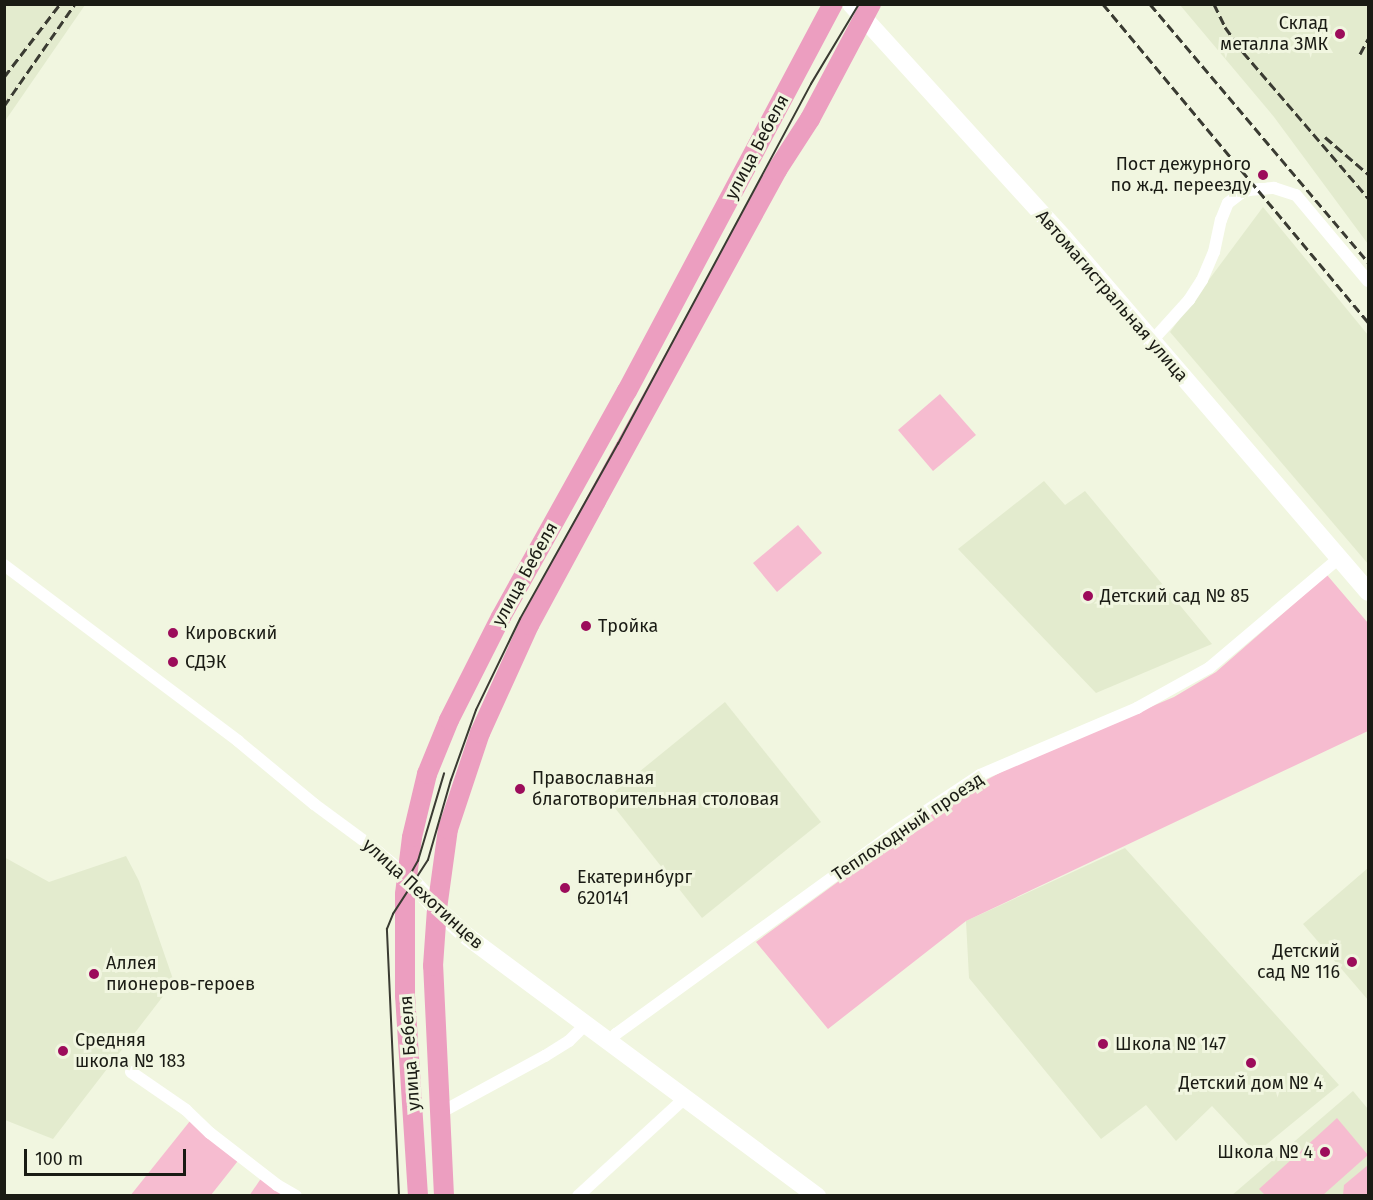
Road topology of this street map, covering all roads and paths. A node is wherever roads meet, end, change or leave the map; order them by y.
1 (832, 4) edge
2 (862, 9) edge
3 (1368, 281) edge
4 (1151, 342) junction
5 (1339, 558) junction
6 (4, 566) edge
7 (1368, 592) edge
8 (406, 875) junction
9 (437, 909) junction
10 (585, 1025) junction
11 (609, 1042) junction
12 (131, 1072) dead end
13 (685, 1098) junction
14 (438, 1114) junction
15 (296, 1196) edge
16 (418, 1196) edge
17 (444, 1196) edge
18 (578, 1196) edge
19 (817, 1196) edge

1 - 8 main road, улица Бебеля
2 - 4 main road, Автомагистральная улица
2 - 9 main road, улица Бебеля
3 - 4 street
4 - 5 main road, Автомагистральная улица
5 - 7 main road, Автомагистральная улица
5 - 11 street, Теплоходный проезд
6 - 8 street, улица Пехотинцев
8 - 9 main road, улица Пехотинцев
8 - 16 main road, улица Бебеля
9 - 10 main road, улица Пехотинцев
9 - 14 main road, улица Бебеля
10 - 11 main road, улица Пехотинцев
10 - 14 street
11 - 13 main road, улица Пехотинцев
12 - 15 street
13 - 18 street
13 - 19 main road, улица Пехотинцев
14 - 17 main road, улица Бебеля

